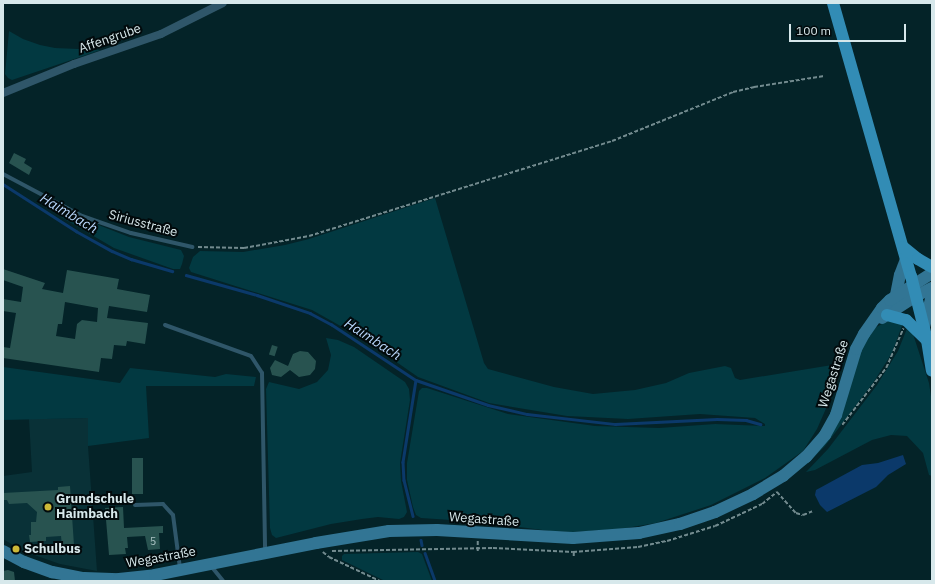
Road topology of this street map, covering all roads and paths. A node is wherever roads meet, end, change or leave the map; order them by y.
1 (223, 3) edge
2 (833, 3) edge
3 (824, 76) dead end
4 (3, 92) edge
5 (3, 174) edge
6 (192, 247) joint
7 (905, 253) junction
8 (932, 267) edge
9 (932, 273) edge
10 (913, 284) junction
11 (932, 288) edge
12 (896, 295) junction
13 (916, 296) junction
14 (932, 296) edge
15 (887, 315) junction
16 (905, 324) dead end
17 (165, 325) dead end
18 (870, 325) junction
19 (924, 327) junction
20 (927, 340) junction
21 (932, 371) edge
22 (840, 428) dead end
23 (776, 488) junction
24 (135, 505) dead end
25 (813, 511) dead end
26 (478, 533) junction
27 (478, 548) junction
28 (321, 550) dead end
29 (326, 550) dead end
30 (3, 551) edge
31 (330, 551) dead end
32 (265, 552) junction
33 (478, 553) dead end
34 (329, 557) dead end
35 (210, 564) junction
36 (181, 570) junction
37 (224, 581) edge
38 (380, 581) edge

1 - 4 street, Affengrube
2 - 7 main road
3 - 6 path
5 - 6 lane, Siriusstraße
7 - 8 main road
7 - 10 main road
7 - 12 main road
9 - 10 main road, Wegastraße
10 - 12 main road, Wegastraße
10 - 13 main road
11 - 13 main road, Wegastraße
12 - 18 main road, Wegastraße
13 - 15 main road, Wegastraße
13 - 19 main road
14 - 19 main road
15 - 18 main road, Wegastraße
15 - 20 main road
16 - 22 path
17 - 32 lane
18 - 23 main road, Wegastraße
19 - 20 main road
20 - 21 main road
23 - 25 path
23 - 26 main road, Wegastraße
23 - 27 path
24 - 36 lane
26 - 27 path
26 - 32 main road, Wegastraße
27 - 31 path
27 - 33 path
28 - 29 path
30 - 36 main road, Wegastraße
32 - 35 main road, Wegastraße
34 - 38 path
35 - 36 main road, Wegastraße
35 - 37 lane

